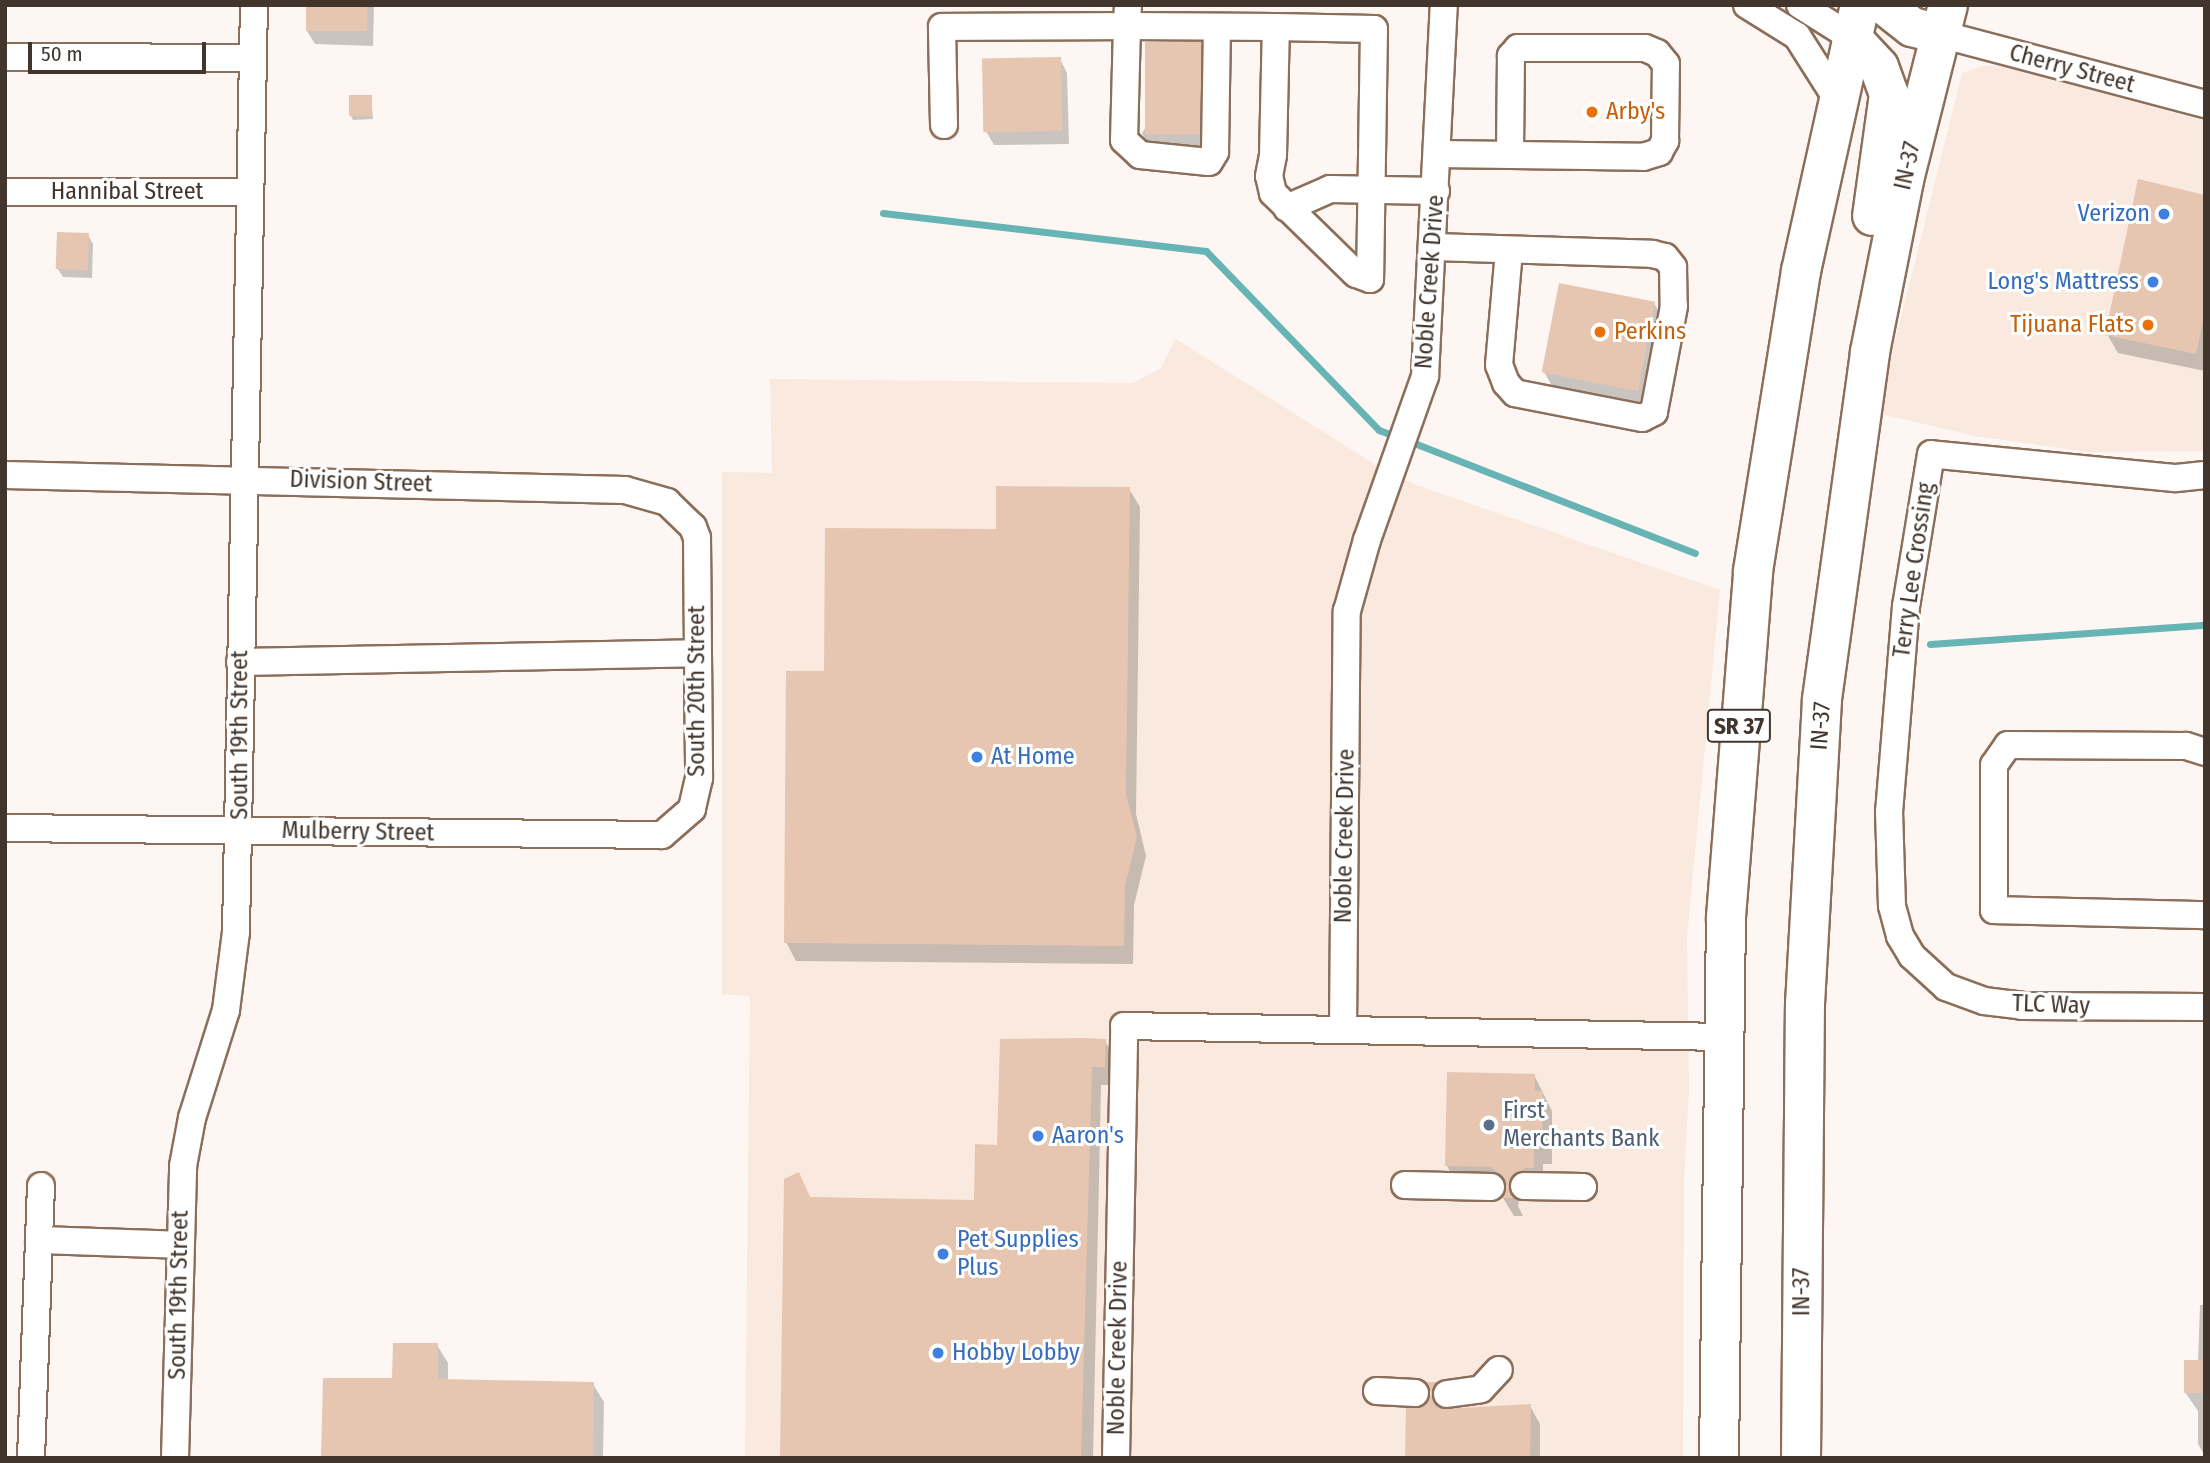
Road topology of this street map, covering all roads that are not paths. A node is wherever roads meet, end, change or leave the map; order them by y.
1 (254, 5) edge
2 (1444, 5) edge
3 (1747, 5) edge
4 (1800, 5) edge
5 (1884, 5) edge
6 (1127, 15) edge
7 (1944, 20) edge
8 (1856, 21) edge
9 (1217, 27) junction
10 (1276, 27) junction
11 (5, 57) edge
12 (253, 58) junction
13 (1837, 99) junction
14 (2205, 103) edge
15 (944, 125) dead end
16 (1438, 154) junction
17 (1510, 155) junction
18 (1374, 188) junction
19 (1436, 191) junction
20 (5, 192) edge
21 (248, 192) junction
22 (1287, 208) junction
23 (1434, 247) junction
24 (1509, 250) junction
25 (1880, 301) junction
26 (5, 475) edge
27 (2205, 475) edge
28 (242, 478) junction
29 (697, 538) joint
30 (696, 653) junction
31 (240, 662) junction
32 (2205, 752) edge
33 (5, 828) edge
34 (239, 830) junction
35 (669, 833) joint
36 (2205, 915) edge
37 (1912, 956) joint
38 (2205, 1007) edge
39 (1343, 1030) junction
40 (1723, 1037) junction
41 (1405, 1185) dead end
42 (41, 1186) dead end
43 (1491, 1186) dead end
44 (1524, 1186) dead end
45 (1583, 1187) dead end
46 (39, 1240) junction
47 (179, 1245) junction
48 (1499, 1370) dead end
49 (1377, 1391) dead end
50 (1415, 1393) dead end
51 (1447, 1394) dead end
52 (31, 1458) edge
53 (175, 1458) edge
54 (1116, 1458) edge
55 (1719, 1458) edge
56 (1801, 1458) edge

1 - 12 street, South 19th Street
2 - 16 street, Noble Creek Drive
3 - 13 street
4 - 8 street
5 - 7 highway
6 - 9 street
6 - 9 street
6 - 15 street
7 - 14 street, Cherry Street
7 - 25 highway, IN-37
8 - 13 highway, SR 37
8 - 25 highway
9 - 10 street
10 - 18 street
10 - 22 street
11 - 12 street
12 - 21 street, South 19th Street
13 - 40 highway, SR 37
16 - 17 street
16 - 19 street, Noble Creek Drive
17 - 17 street
18 - 19 street
18 - 22 street
18 - 22 street
19 - 23 street, Noble Creek Drive
20 - 21 street, Hannibal Street
21 - 28 street, South 19th Street
23 - 24 street
23 - 39 street, Noble Creek Drive
24 - 24 street
25 - 56 highway, IN-37
26 - 28 street, Division Street
27 - 37 street, Terry Lee Crossing
28 - 29 street, Division Street
28 - 31 street, South 19th Street
29 - 30 street, South 20th Street
30 - 31 street
30 - 35 street, South 20th Street
31 - 34 street, South 19th Street
32 - 36 street
33 - 34 street, Mulberry Street
34 - 35 street, Mulberry Street
34 - 47 street, South 19th Street
37 - 38 street, TLC Way
39 - 40 street
39 - 54 street, Noble Creek Drive
40 - 55 highway, SR 37
41 - 43 street
42 - 46 street
44 - 45 street
46 - 47 street
46 - 52 street
47 - 53 street, South 19th Street
48 - 51 street
49 - 50 street

